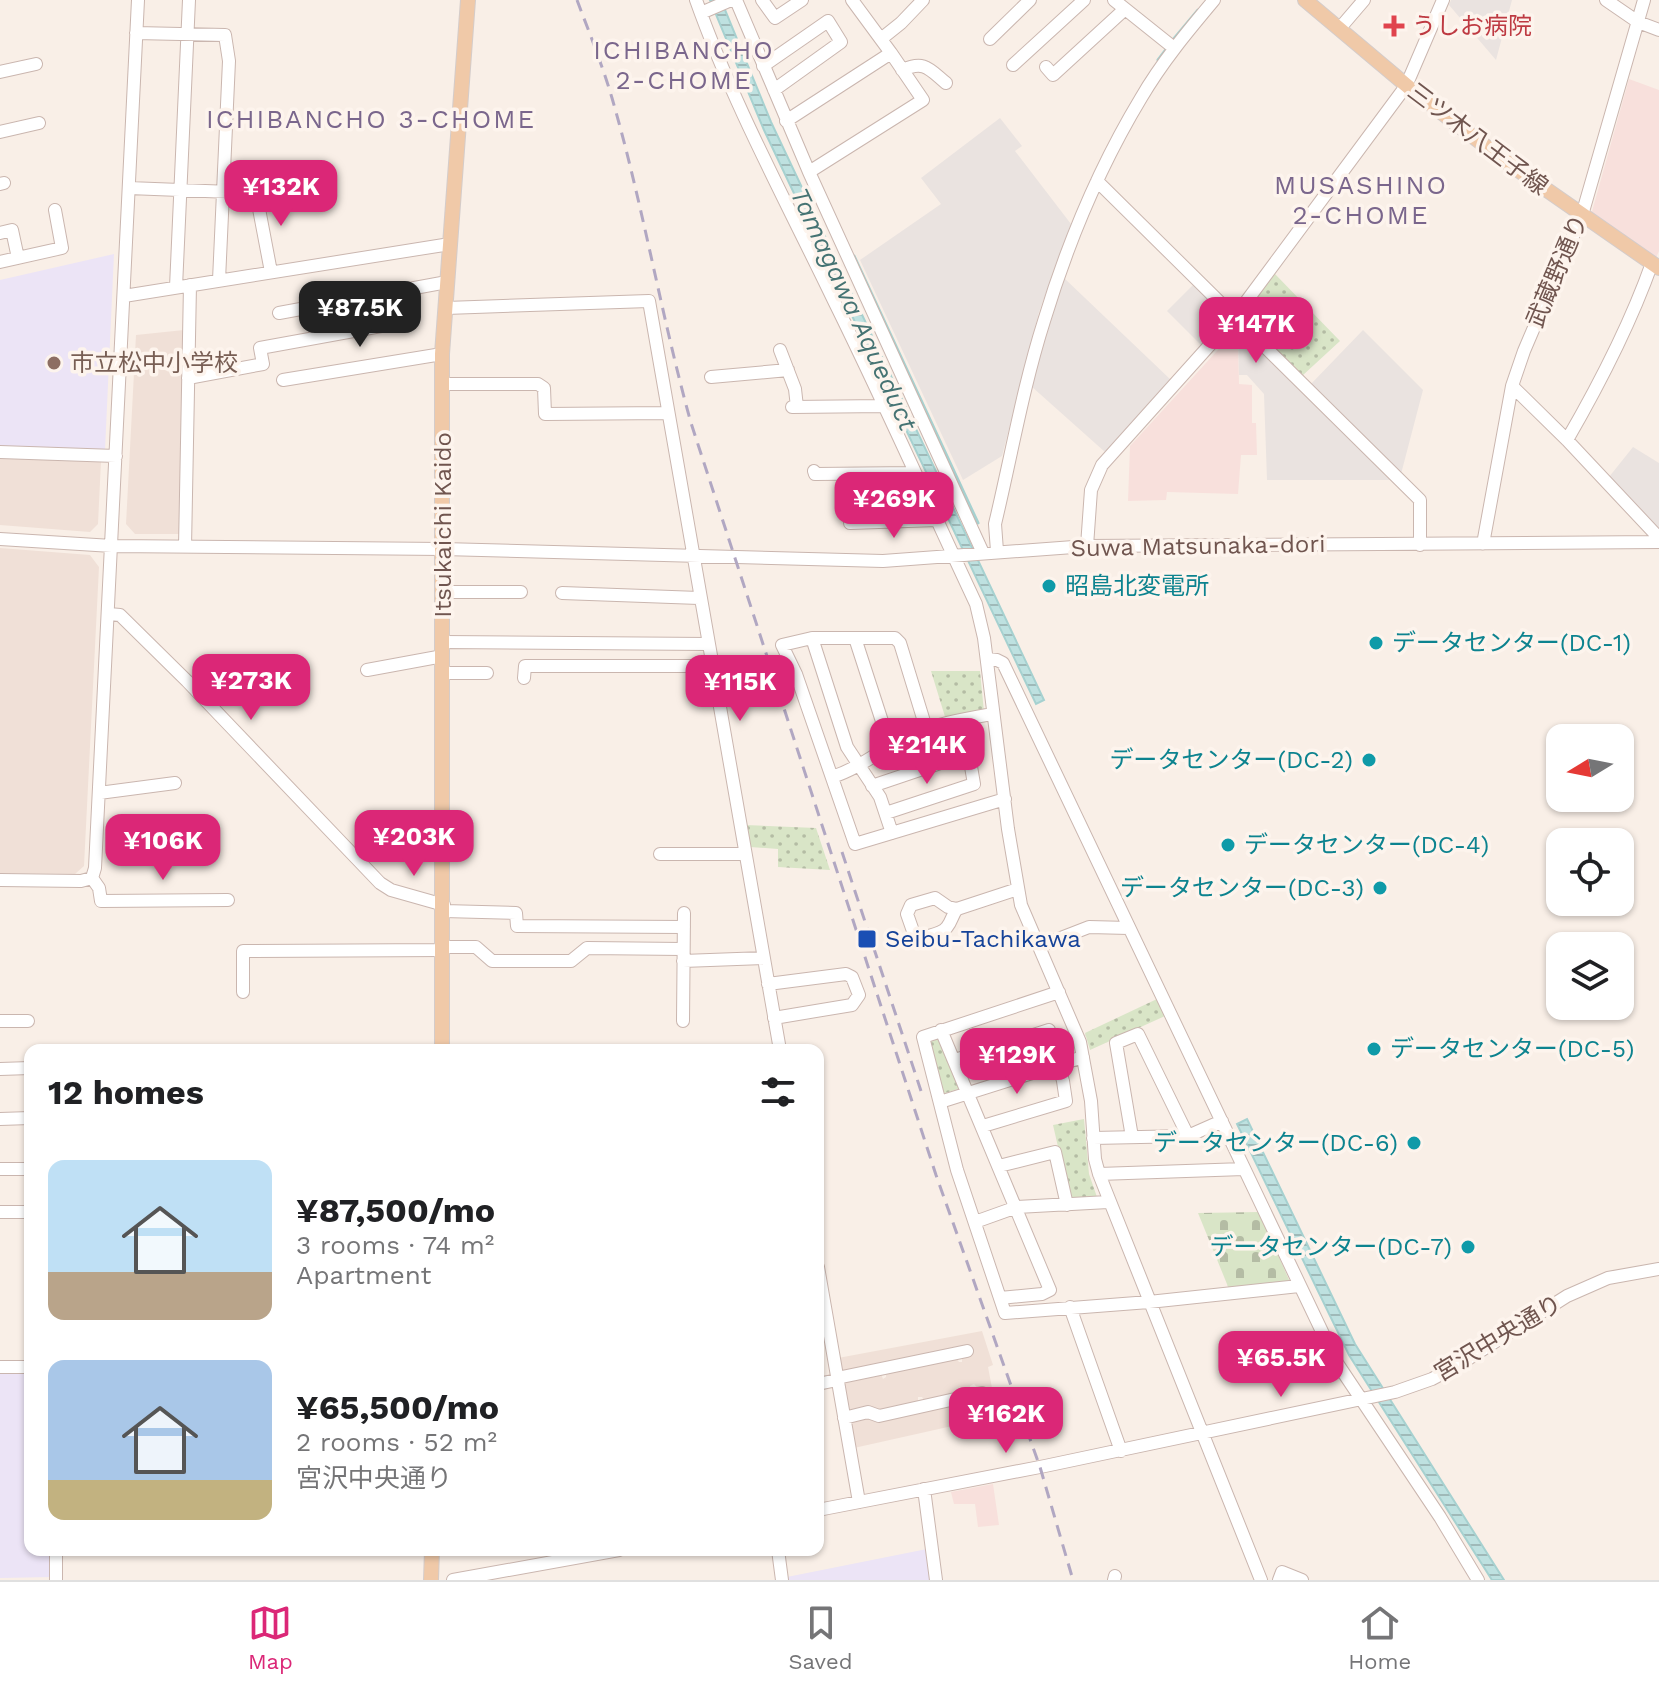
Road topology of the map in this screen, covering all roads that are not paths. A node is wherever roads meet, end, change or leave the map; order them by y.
1 (138, 0) edge
2 (189, 0) edge
3 (468, 0) edge
4 (696, 0) edge
5 (762, 0) edge
6 (802, 0) edge
7 (852, 0) edge
8 (1030, 0) edge
9 (1084, 0) edge
10 (1114, 0) edge
11 (1214, 0) edge
12 (1305, 0) edge
13 (1364, 0) edge
14 (1443, 0) edge
15 (1606, 0) edge
16 (1644, 0) edge
17 (731, 1) edge
18 (915, 3) edge
19 (1125, 9) junction
20 (704, 12) junction
21 (1638, 22) junction
22 (1340, 28) junction
23 (1659, 30) edge
24 (136, 33) junction
25 (188, 35) junction
26 (881, 39) junction
27 (990, 39) dead end
28 (1171, 46) junction
29 (891, 53) junction
30 (36, 64) dead end
31 (1013, 65) dead end
32 (763, 66) junction
33 (1046, 67) dead end
34 (902, 70) junction
35 (0, 72) edge
36 (946, 83) dead end
37 (1406, 86) junction
38 (774, 90) junction
39 (786, 121) junction
40 (39, 123) dead end
41 (0, 132) edge
42 (809, 172) junction
43 (1097, 181) junction
44 (129, 188) junction
45 (181, 190) junction
46 (223, 192) junction
47 (55, 210) dead end
48 (1582, 215) junction
49 (0, 233) edge
50 (450, 244) junction
51 (18, 258) junction
52 (0, 262) edge
53 (1655, 265) edge
54 (271, 272) junction
55 (219, 280) junction
56 (447, 282) junction
57 (190, 285) junction
58 (176, 287) junction
59 (124, 296) junction
60 (446, 308) junction
61 (279, 313) dead end
62 (1234, 318) junction
63 (381, 326) dead end
64 (780, 350) dead end
65 (442, 354) junction
66 (710, 363) dead end
67 (788, 370) junction
68 (188, 378) junction
69 (283, 380) dead end
70 (442, 384) junction
71 (1512, 386) junction
72 (884, 406) junction
73 (668, 413) junction
74 (1567, 440) junction
75 (0, 452) edge
76 (116, 456) junction
77 (814, 471) dead end
78 (915, 473) junction
79 (848, 474) junction
80 (937, 520) junction
81 (0, 539) edge
82 (1659, 540) edge
83 (1483, 544) junction
84 (1420, 545) junction
85 (112, 546) junction
86 (1087, 546) junction
87 (185, 547) junction
88 (443, 549) junction
89 (997, 551) junction
90 (692, 554) junction
91 (969, 554) junction
92 (443, 592) junction
93 (521, 592) dead end
94 (569, 595) dead end
95 (699, 598) junction
96 (109, 614) junction
97 (812, 638) junction
98 (855, 638) junction
99 (708, 644) junction
100 (443, 649) junction
101 (987, 659) junction
102 (712, 666) junction
103 (367, 670) dead end
104 (443, 673) junction
105 (487, 673) dead end
106 (524, 678) dead end
107 (992, 714) junction
108 (963, 720) junction
109 (926, 728) junction
110 (890, 746) junction
111 (970, 753) junction
112 (859, 766) junction
113 (832, 777) junction
114 (175, 783) dead end
115 (872, 786) junction
116 (99, 793) junction
117 (1005, 799) junction
118 (886, 813) junction
119 (892, 833) junction
120 (676, 840) dead end
121 (660, 854) dead end
122 (676, 854) junction
123 (745, 854) junction
124 (93, 873) junction
125 (0, 880) edge
126 (1018, 889) junction
127 (228, 900) dead end
128 (444, 908) junction
129 (952, 910) dead end
130 (1129, 928) junction
131 (1040, 946) junction
132 (444, 949) junction
133 (683, 955) junction
134 (764, 958) junction
135 (768, 984) junction
136 (243, 992) dead end
137 (1059, 992) junction
138 (774, 1018) junction
139 (0, 1021) edge
140 (28, 1021) dead end
141 (683, 1021) dead end
142 (941, 1030) junction
143 (442, 1044) edge
144 (779, 1044) edge
145 (1083, 1057) junction
146 (955, 1060) junction
147 (1059, 1064) junction
148 (24, 1068) edge
149 (0, 1069) edge
150 (968, 1093) junction
151 (940, 1102) junction
152 (24, 1118) edge
153 (0, 1119) edge
154 (1222, 1121) junction
155 (983, 1126) junction
156 (1188, 1136) junction
157 (1132, 1137) junction
158 (1093, 1138) junction
159 (999, 1166) junction
160 (0, 1169) edge
161 (24, 1169) edge
162 (1244, 1169) junction
163 (1099, 1174) junction
164 (1108, 1202) junction
165 (1067, 1205) junction
166 (1017, 1207) junction
167 (0, 1212) edge
168 (24, 1212) edge
169 (975, 1222) junction
170 (1659, 1269) edge
171 (1299, 1286) junction
172 (1000, 1298) junction
173 (824, 1302) edge
174 (1149, 1302) junction
175 (1070, 1307) junction
176 (963, 1355) dead end
177 (0, 1367) edge
178 (24, 1367) edge
179 (837, 1379) junction
180 (824, 1382) edge
181 (982, 1393) dead end
182 (1366, 1400) junction
183 (844, 1418) junction
184 (1201, 1434) junction
185 (1121, 1451) junction
186 (924, 1489) junction
187 (859, 1502) junction
188 (824, 1509) edge
189 (56, 1556) edge
190 (432, 1556) edge
191 (586, 1556) edge
192 (779, 1556) edge
193 (56, 1580) edge
194 (431, 1580) edge
195 (453, 1580) edge
196 (782, 1580) edge
197 (936, 1580) edge
198 (1261, 1580) edge
199 (1279, 1580) edge
200 (1302, 1580) edge
201 (1478, 1580) edge

1 - 24 street
2 - 25 street
3 - 50 main road, Itsukaichi Kaido
4 - 20 street
5 - 6 street
7 - 26 street
8 - 27 street
9 - 31 street
10 - 19 street
11 - 28 street
12 - 22 main road, 三ツ木八王子線
13 - 22 street
14 - 37 street
15 - 21 street
16 - 21 street, 武蔵野通り
17 - 20 street
17 - 32 street
18 - 26 street
19 - 28 street
19 - 33 street
20 - 72 street
21 - 23 street
21 - 48 street, 武蔵野通り
22 - 37 main road, 三ツ木八王子線
24 - 25 street
24 - 44 street
25 - 45 street
25 - 46 street
26 - 29 street
28 - 43 street
29 - 34 street
29 - 39 street
30 - 35 street
32 - 38 street
32 - 38 street
34 - 36 street
34 - 42 street
37 - 48 main road, 三ツ木八王子線
37 - 62 street
38 - 39 street
39 - 42 street
40 - 41 street
42 - 91 street
43 - 62 street
43 - 89 street
44 - 45 street
44 - 59 street
45 - 46 street
45 - 58 street
46 - 54 street
46 - 55 street
47 - 51 street
48 - 53 main road, 三ツ木八王子線
48 - 71 street, 武蔵野通り
49 - 51 street
50 - 54 street
50 - 56 main road, Itsukaichi Kaido
51 - 52 street
53 - 74 street
54 - 55 street
55 - 57 street
56 - 60 main road, Itsukaichi Kaido
56 - 61 street
57 - 58 street
57 - 68 street
58 - 59 street
59 - 76 street
60 - 65 main road, Itsukaichi Kaido
60 - 73 street
62 - 84 street
62 - 86 street
63 - 68 street
64 - 67 street
65 - 69 street
65 - 70 main road, Itsukaichi Kaido
66 - 67 street
67 - 72 street
68 - 87 street
70 - 73 street
70 - 88 main road, Itsukaichi Kaido
71 - 74 street
71 - 83 street, 武蔵野通り
72 - 78 street
73 - 90 street
74 - 82 street
75 - 76 street
76 - 85 street
77 - 79 street
78 - 79 street
78 - 80 street
79 - 80 street
80 - 91 street
81 - 85 street, Suwa Matsunaka-dori
82 - 83 street, Suwa Matsunaka-dori
83 - 84 street, Suwa Matsunaka-dori
84 - 86 street, Suwa Matsunaka-dori
85 - 87 street, Suwa Matsunaka-dori
85 - 96 street
86 - 89 street, Suwa Matsunaka-dori
87 - 88 street, Suwa Matsunaka-dori
88 - 90 street, Suwa Matsunaka-dori
88 - 92 main road, Itsukaichi Kaido
89 - 91 street, Suwa Matsunaka-dori
90 - 91 street, Suwa Matsunaka-dori
90 - 95 street
91 - 101 street
92 - 93 street
92 - 100 main road, Itsukaichi Kaido
94 - 95 street
95 - 99 street
96 - 116 street
96 - 128 street
97 - 98 street
97 - 112 street
97 - 113 street
98 - 109 street
98 - 110 street
99 - 100 street
99 - 102 street
100 - 103 street
100 - 104 main road, Itsukaichi Kaido
101 - 107 street
101 - 130 street
102 - 106 street
102 - 123 street
104 - 105 street
104 - 128 main road, Itsukaichi Kaido
107 - 108 street
107 - 117 street
108 - 109 street
108 - 111 street
109 - 110 street
110 - 112 street
111 - 115 street
111 - 118 street
112 - 113 street
112 - 115 street
113 - 119 street
114 - 116 street
115 - 118 street
116 - 124 street
117 - 119 street
117 - 126 street
118 - 119 street
120 - 122 street
121 - 122 street
122 - 123 street
123 - 134 street
124 - 125 street
124 - 127 street
126 - 129 street
126 - 131 street
128 - 132 main road, Itsukaichi Kaido
128 - 133 street
130 - 131 street
130 - 154 street
131 - 137 street
132 - 133 street
132 - 136 street
132 - 143 main road, Itsukaichi Kaido
133 - 134 street
133 - 141 street
134 - 135 street
135 - 138 street
135 - 138 street
137 - 142 street
137 - 145 street
138 - 144 street
139 - 140 street
142 - 146 street
142 - 151 street
145 - 147 street
145 - 158 street
146 - 147 street
146 - 150 street
147 - 150 street
147 - 155 street
148 - 149 street
150 - 151 street
150 - 155 street
151 - 169 street
152 - 153 street
154 - 156 street
154 - 162 street
155 - 159 street
156 - 157 street
156 - 157 street
157 - 158 street
158 - 163 street
159 - 165 street
159 - 166 street
160 - 161 street
162 - 163 street
162 - 171 street
163 - 164 street
164 - 165 street
164 - 174 street
165 - 166 street
166 - 169 street
166 - 172 street
167 - 168 street
169 - 172 street
170 - 182 street, 宮沢中央通り
171 - 174 street
171 - 182 street
172 - 175 street
173 - 179 street
174 - 175 street
174 - 184 street
175 - 185 street
176 - 179 street
177 - 178 street
179 - 180 street
179 - 183 street
181 - 183 street
182 - 184 street, 宮沢中央通り
182 - 201 street
183 - 187 street
184 - 185 street, 宮沢中央通り
184 - 198 street
185 - 186 street, 宮沢中央通り
186 - 187 street, 宮沢中央通り
186 - 197 street
187 - 188 street, 宮沢中央通り
189 - 193 street
190 - 194 main road
191 - 195 street
192 - 196 street
199 - 200 street

